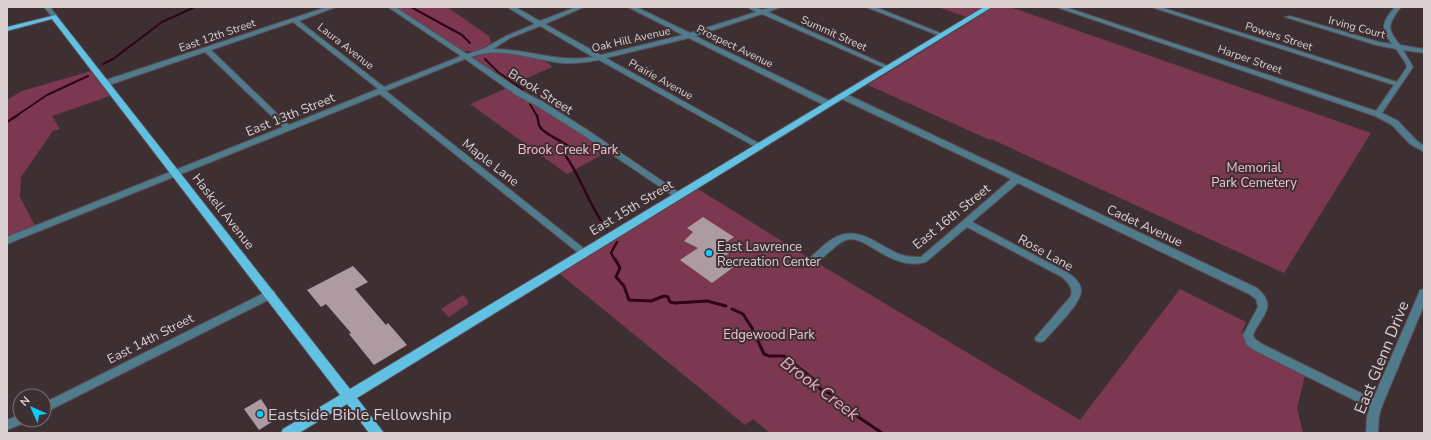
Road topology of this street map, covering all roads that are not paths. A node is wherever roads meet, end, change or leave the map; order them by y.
1 (48, 7) edge
2 (333, 7) edge
3 (391, 7) edge
4 (510, 7) edge
5 (581, 7) edge
6 (631, 7) edge
7 (750, 7) edge
8 (778, 7) edge
9 (869, 7) edge
10 (988, 7) edge
11 (1059, 7) edge
12 (1154, 7) edge
13 (1398, 7) edge
14 (762, 12) junction
15 (54, 16) junction
16 (1288, 18) dead end
17 (294, 20) junction
18 (539, 24) junction
19 (7, 29) edge
20 (689, 35) junction
21 (942, 35) junction
22 (1398, 47) junction
23 (206, 49) junction
24 (485, 51) junction
25 (1424, 51) edge
26 (467, 56) junction
27 (600, 58) junction
28 (889, 68) junction
29 (106, 83) junction
30 (1397, 84) junction
31 (382, 91) junction
32 (843, 96) junction
33 (829, 104) junction
34 (1378, 114) junction
35 (288, 128) junction
36 (759, 147) junction
37 (1424, 150) edge
38 (176, 173) junction
39 (1017, 179) junction
40 (678, 196) junction
41 (966, 223) junction
42 (7, 241) edge
43 (584, 253) junction
44 (814, 259) dead end
45 (1424, 293) edge
46 (270, 294) junction
47 (1040, 338) dead end
48 (348, 397) junction
49 (52, 404) edge
50 (1376, 406) junction
51 (288, 433) edge
52 (376, 433) edge
53 (1372, 433) edge

1 - 15 street, Haskell Avenue
2 - 17 street, East 12th Street
3 - 26 street, Brook Street
4 - 18 street, Prairie Avenue
5 - 18 street, East 13th Street
6 - 20 street, Prospect Avenue
7 - 14 street, Summit Street
8 - 14 street, Oak Hill Avenue
9 - 21 street
10 - 21 main road, East 15th Street
11 - 34 street, Harper Street
12 - 30 street, Powers Street
13 - 22 street
14 - 20 street, Oak Hill Avenue
14 - 28 street, Summit Street
15 - 19 main road
15 - 29 main road, Haskell Avenue
16 - 22 street, Irving Court
17 - 23 street, East 12th Street
17 - 31 street, Laura Avenue
18 - 24 street, East 13th Street
18 - 27 street, Prairie Avenue
20 - 27 street, Oak Hill Avenue
20 - 33 street, Prospect Avenue
21 - 28 main road, East 15th Street
22 - 25 street, Irving Court
22 - 30 street
23 - 29 street, East 12th Street
23 - 35 street
24 - 26 street, East 13th Street
24 - 27 street, Oak Hill Avenue
26 - 31 street, East 13th Street
26 - 40 street, Brook Street
27 - 36 street, Prairie Avenue
28 - 32 main road, East 15th Street
29 - 38 main road, Haskell Avenue
30 - 34 street
31 - 35 street, East 13th Street
31 - 43 street, Maple Lane
32 - 33 main road, East 15th Street
32 - 39 street, Cadet Avenue
33 - 36 main road, East 15th Street
34 - 37 street, Harper Street
35 - 38 street, East 13th Street
36 - 40 main road, East 15th Street
38 - 42 street, East 13th Street
38 - 46 main road, Haskell Avenue
39 - 41 street, East 16th Street
39 - 50 street, Cadet Avenue
40 - 43 main road, East 15th Street
41 - 44 street, East 16th Street
41 - 47 street, Rose Lane
43 - 48 main road, East 15th Street
45 - 50 street, East Glenn Drive
46 - 48 main road, Haskell Avenue
46 - 49 street, East 14th Street
48 - 51 main road, East 15th Street
48 - 52 main road, Haskell Avenue
50 - 53 street, East Glenn Drive

